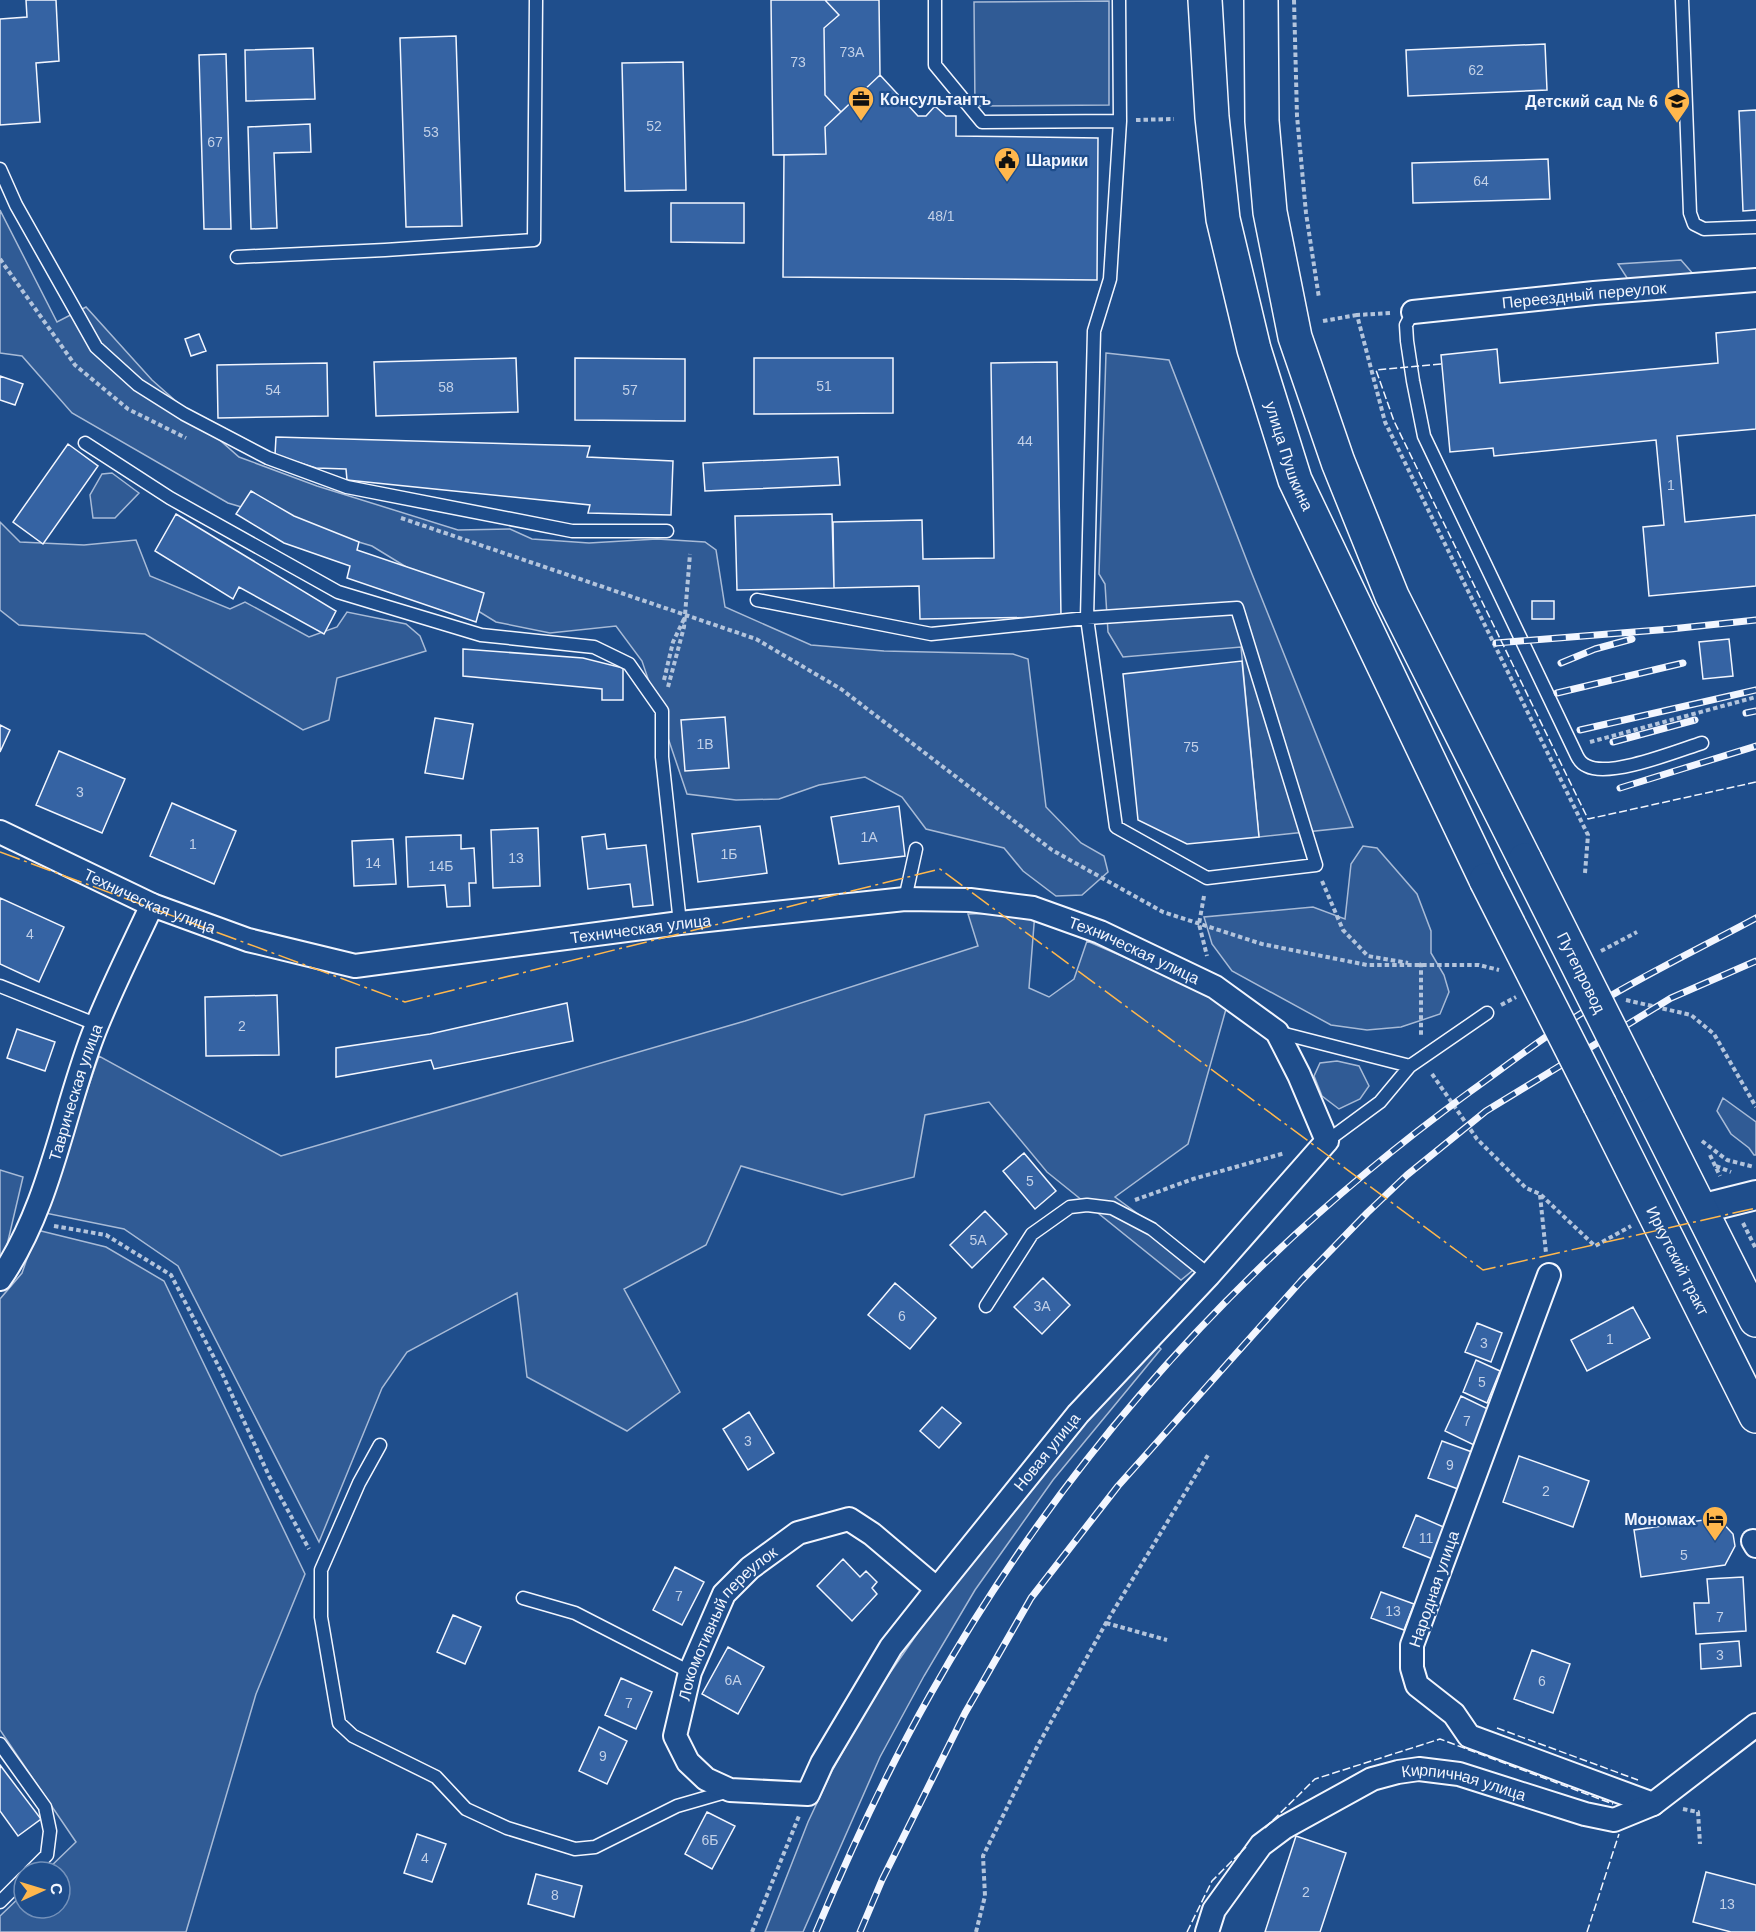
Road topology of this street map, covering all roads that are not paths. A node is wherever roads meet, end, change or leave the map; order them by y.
1 (536, 0) edge
2 (935, 0) edge
3 (1119, 0) edge
4 (1205, 0) edge
5 (1261, 0) edge
6 (1682, 0) edge
7 (1120, 121) junction
8 (0, 169) edge
9 (1756, 227) edge
10 (237, 257) dead end
11 (1756, 280) edge
12 (1413, 312) joint
13 (85, 443) dead end
14 (666, 531) dead end
15 (757, 600) dead end
16 (1087, 618) junction
17 (1702, 743) dead end
18 (0, 832) edge
19 (916, 849) dead end
20 (905, 899) junction
21 (152, 905) junction
22 (680, 923) junction
23 (0, 986) edge
24 (1487, 1013) dead end
25 (98, 1025) junction
26 (1277, 1032) junction
27 (1410, 1066) junction
28 (1600, 1105) joint
29 (1327, 1141) junction
30 (1756, 1195) edge
31 (1700, 1209) junction
32 (1209, 1275) junction
33 (1549, 1275) road end
34 (0, 1279) edge
35 (986, 1306) dead end
36 (1756, 1320) edge
37 (1756, 1416) edge
38 (380, 1445) dead end
39 (937, 1588) junction
40 (523, 1598) dead end
41 (690, 1672) junction
42 (1756, 1725) edge
43 (0, 1744) edge
44 (730, 1790) junction
45 (808, 1794) joint
46 (1653, 1804) junction
47 (42, 1860) edge
48 (12, 1890) edge
49 (0, 1902) edge
50 (1207, 1932) edge

1 - 10 lane
2 - 7 lane
3 - 7 lane
4 - 28 main road, улица Пушкина, bridge
5 - 31 main road, Путепровод, bridge
6 - 9 lane
7 - 16 lane
8 - 14 lane
11 - 12 street, Переездный переулок
12 - 17 lane
13 - 22 lane
15 - 16 lane
16 - 16 lane
18 - 21 street, Техническая улица
19 - 20 lane
20 - 22 street, Техническая улица
20 - 26 street, Техническая улица
21 - 22 street, Техническая улица
21 - 25 street, Таврическая улица
23 - 25 lane
24 - 27 lane
25 - 34 street, Таврическая улица
26 - 27 lane
26 - 29 street
27 - 29 lane
28 - 37 main road, Иркутский тракт
29 - 32 street, Новая улица
30 - 31 street
31 - 36 main road
32 - 35 lane
32 - 39 street, Новая улица
33 - 46 street, Народная улица
38 - 44 lane
39 - 41 street, Локомотивный переулок
39 - 45 street, Новая улица
40 - 41 lane
41 - 44 street, Локомотивный переулок
42 - 46 street, Кирпичная улица
43 - 47 lane
44 - 45 street, Локомотивный переулок
46 - 50 street, Кирпичная улица
48 - 49 lane

